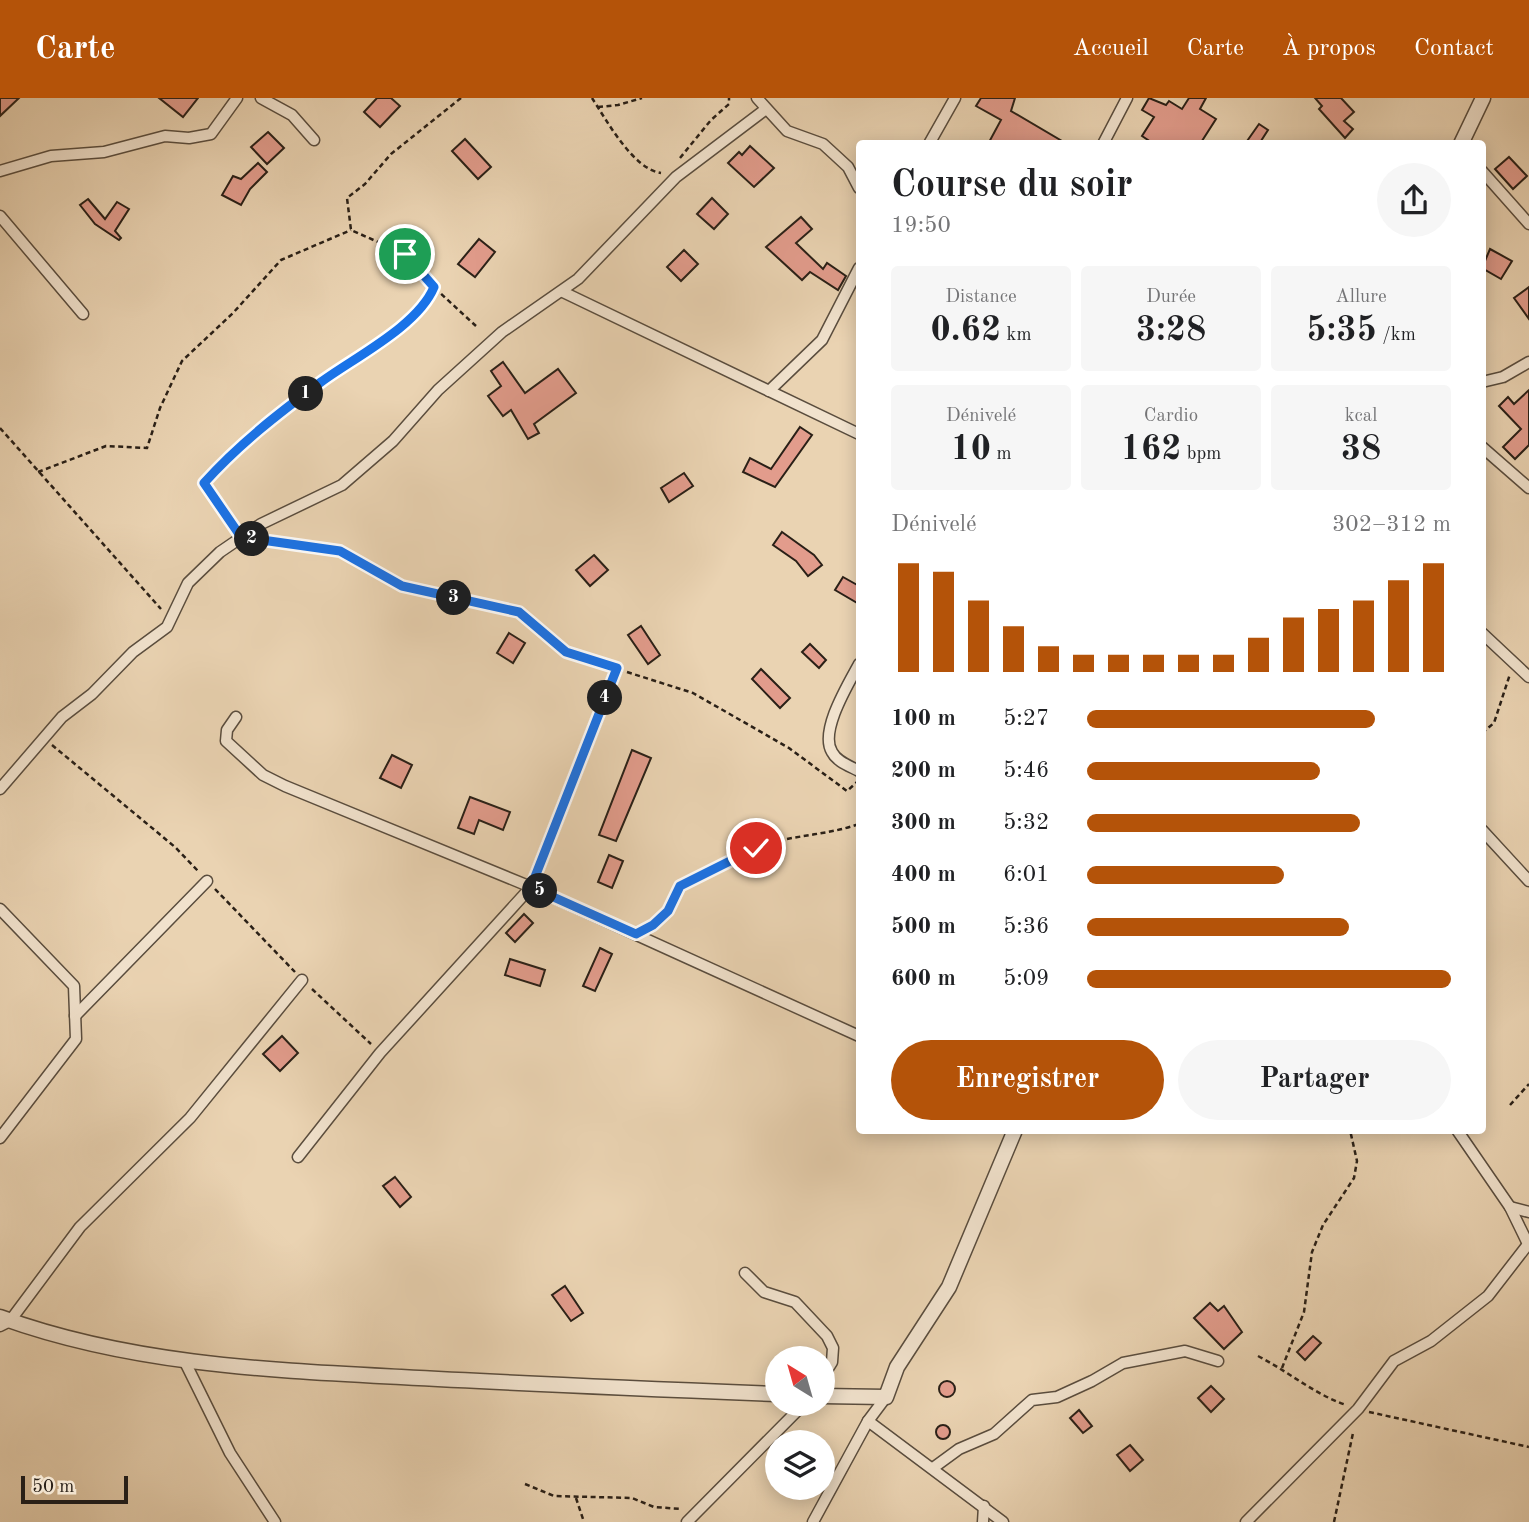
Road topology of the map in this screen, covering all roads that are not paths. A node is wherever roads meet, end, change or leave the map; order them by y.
1 (237, 98) edge
2 (261, 98) edge
3 (757, 98) edge
4 (956, 98) edge
5 (1127, 98) edge
6 (1483, 98) edge
7 (766, 109) junction
8 (314, 140) dead end
9 (931, 140) edge
10 (1106, 140) edge
11 (1463, 140) edge
12 (0, 172) edge
13 (1486, 176) edge
14 (856, 182) edge
15 (0, 216) edge
16 (1529, 224) edge
17 (856, 274) edge
18 (563, 292) junction
19 (83, 314) dead end
20 (1529, 362) edge
21 (1486, 381) edge
22 (769, 391) junction
23 (856, 432) edge
24 (1486, 450) edge
25 (1529, 488) edge
26 (1486, 637) edge
27 (617, 668) road end
28 (856, 670) edge
29 (1529, 677) edge
30 (236, 717) dead end
31 (856, 769) edge
32 (0, 789) edge
33 (1486, 834) edge
34 (207, 881) road end
35 (1529, 881) edge
36 (531, 887) junction
37 (0, 909) edge
38 (302, 980) road end
39 (75, 1016) junction
40 (856, 1035) edge
41 (1013, 1134) edge
42 (1460, 1134) edge
43 (0, 1138) edge
44 (298, 1157) dead end
45 (1510, 1207) junction
46 (1529, 1212) edge
47 (1529, 1244) edge
48 (745, 1273) dead end
49 (3, 1321) edge
50 (832, 1346) edge
51 (1218, 1361) dead end
52 (185, 1362) junction
53 (765, 1393) edge
54 (835, 1396) edge
55 (886, 1397) junction
56 (792, 1416) edge
57 (868, 1421) junction
58 (933, 1468) junction
59 (985, 1506) junction
60 (275, 1522) edge
61 (687, 1522) edge
62 (813, 1522) edge
63 (983, 1522) edge
64 (1003, 1522) edge
65 (1246, 1522) edge

1 - 12 street
2 - 8 street
3 - 7 street
4 - 9 street
5 - 10 street
6 - 11 street
7 - 14 street
7 - 18 street
13 - 16 street
15 - 19 street
17 - 22 street
18 - 22 street
18 - 32 street
20 - 21 street
22 - 23 street
24 - 25 street
26 - 29 street
27 - 36 street
28 - 31 street
30 - 36 street
33 - 35 street
34 - 39 street
36 - 40 street
36 - 44 street
37 - 39 street
38 - 49 street
39 - 43 street
41 - 55 street
42 - 45 street
45 - 46 street
45 - 47 street
47 - 65 street
48 - 50 street
49 - 52 street
51 - 58 street
52 - 53 street
52 - 60 street
54 - 55 street
55 - 57 street
56 - 61 street
57 - 58 street
57 - 62 street
58 - 59 street
59 - 63 street
59 - 64 street

